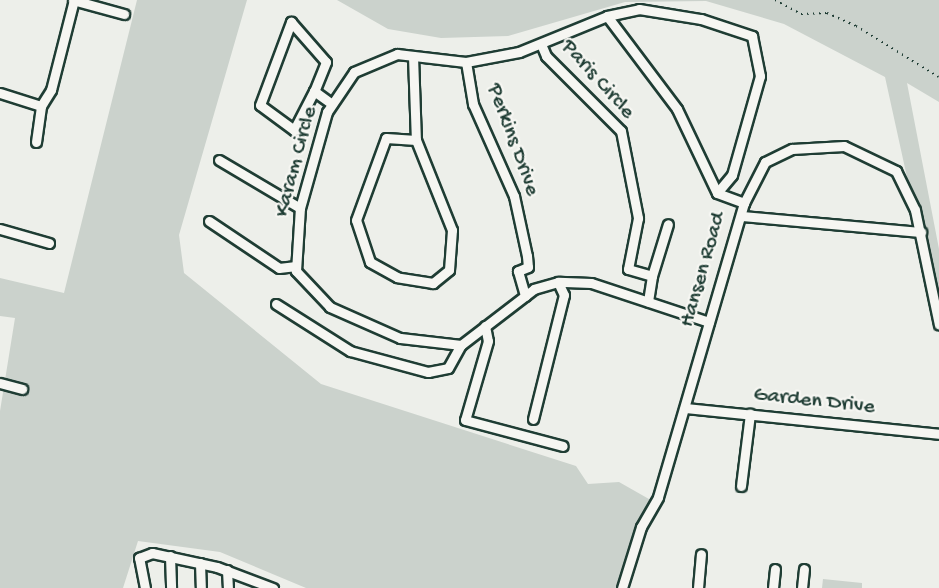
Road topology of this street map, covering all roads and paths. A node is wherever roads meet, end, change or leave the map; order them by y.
1 (73, 0) edge
2 (775, 0) edge
3 (124, 14) dead end
4 (607, 16) junction
5 (541, 44) junction
6 (413, 56) junction
7 (466, 62) junction
8 (939, 77) edge
9 (314, 91) junction
10 (0, 93) edge
11 (332, 104) junction
12 (41, 106) junction
13 (416, 140) junction
14 (36, 142) dead end
15 (219, 160) dead end
16 (717, 193) junction
17 (744, 203) junction
18 (300, 208) junction
19 (741, 216) junction
20 (208, 221) dead end
21 (668, 224) dead end
22 (0, 229) edge
23 (921, 232) junction
24 (49, 243) dead end
25 (296, 266) junction
26 (652, 276) junction
27 (558, 282) junction
28 (525, 296) junction
29 (648, 302) junction
30 (276, 304) dead end
31 (709, 322) junction
32 (939, 325) edge
33 (485, 326) junction
34 (461, 345) junction
35 (0, 383) edge
36 (22, 389) dead end
37 (684, 408) junction
38 (750, 414) junction
39 (533, 419) dead end
40 (939, 434) edge
41 (563, 446) dead end
42 (741, 486) dead end
43 (701, 554) dead end
44 (170, 556) junction
45 (200, 563) junction
46 (775, 569) dead end
47 (804, 569) dead end
48 (227, 570) junction
49 (256, 585) edge
50 (145, 588) edge
51 (171, 588) edge
52 (201, 588) edge
53 (228, 588) edge
54 (273, 588) edge
55 (622, 588) edge
56 (698, 588) edge
57 (773, 588) edge
58 (802, 588) edge

1 - 3 street
1 - 12 street
2 - 8 path
4 - 5 street, Karam Circle
4 - 16 street
4 - 16 street, Karam Circle
5 - 7 street, Karam Circle
5 - 26 street, Paris Circle
6 - 7 street, Karam Circle
6 - 11 street, Karam Circle
6 - 13 street
7 - 28 street, Perkins Drive
9 - 9 street
9 - 11 street
10 - 12 street
11 - 18 street, Karam Circle
12 - 14 street
13 - 13 street
15 - 18 street
16 - 17 street
17 - 19 street, Hansen Road
17 - 23 street, Hansen Road
18 - 25 street, Karam Circle
19 - 23 street
19 - 31 street, Hansen Road
20 - 25 street
21 - 26 street
22 - 24 street
23 - 32 street, Hansen Road
25 - 34 street
26 - 29 street
27 - 28 street
27 - 29 street
27 - 39 street
28 - 33 street
29 - 31 street
30 - 34 street
31 - 37 street, Hansen Road
33 - 34 street
33 - 41 street
35 - 36 street
37 - 38 street, Garden Drive
37 - 55 street, Hansen Road
38 - 40 street, Garden Drive
38 - 42 street
43 - 56 street
44 - 45 street
44 - 50 street
44 - 51 street
45 - 48 street
45 - 52 street
46 - 57 street
47 - 58 street
48 - 49 street
48 - 53 street
49 - 54 street

